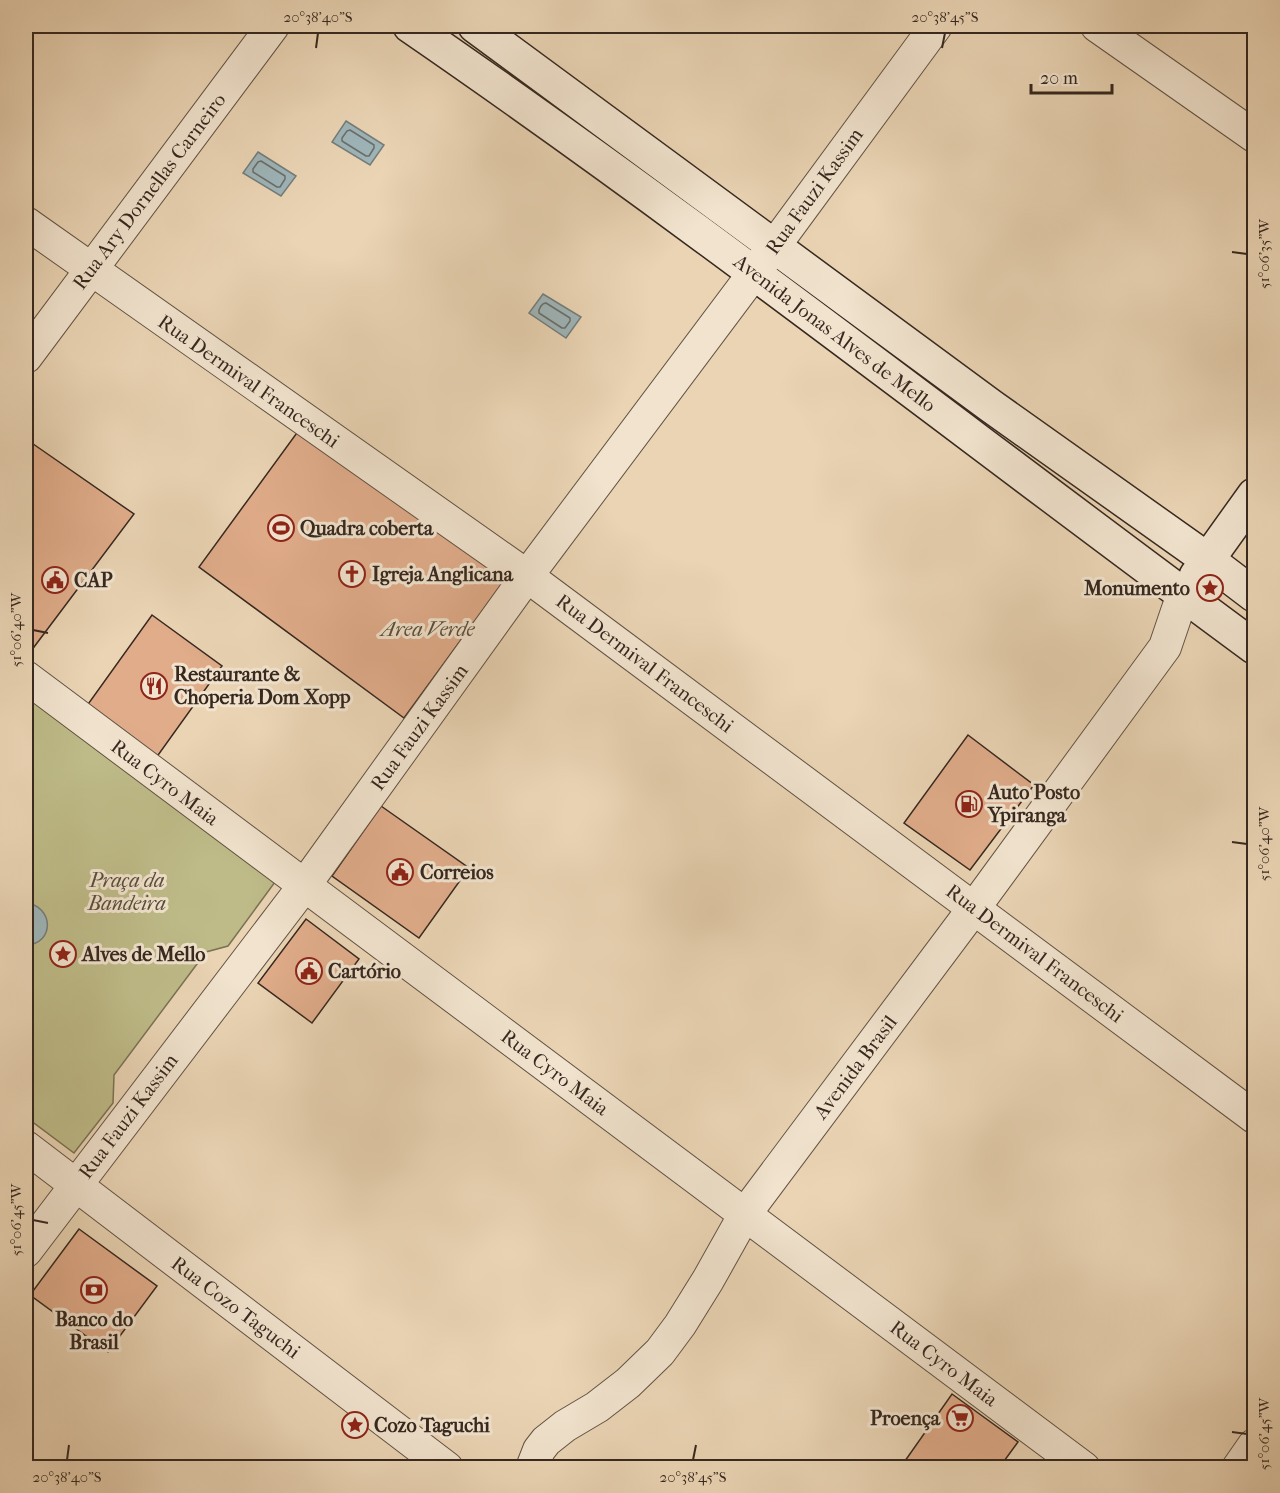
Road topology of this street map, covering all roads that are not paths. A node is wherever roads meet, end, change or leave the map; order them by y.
1 (273, 26) edge
2 (411, 26) edge
3 (475, 26) edge
4 (936, 26) edge
5 (1097, 26) edge
6 (1254, 136) edge
7 (26, 223) edge
8 (775, 245) junction
9 (91, 270) junction
10 (754, 273) junction
11 (26, 357) edge
12 (1254, 495) edge
13 (1208, 560) junction
14 (527, 576) junction
15 (1250, 580) edge
16 (1183, 594) junction
17 (1214, 617) junction
18 (1165, 647) junction
19 (1254, 647) edge
20 (26, 677) edge
21 (304, 886) junction
22 (974, 908) junction
23 (1254, 1117) edge
24 (26, 1147) edge
25 (75, 1185) junction
26 (746, 1214) junction
27 (26, 1251) edge
28 (1254, 1445) edge
29 (447, 1467) edge
30 (532, 1467) edge
31 (1084, 1467) edge
32 (1238, 1467) edge

1 - 9 street, Rua Ary Dornellas Carneiro
2 - 10 main road, Avenida Jonas Alves de Mello
3 - 8 main road, Avenida Jonas Alves de Mello
4 - 8 street, Rua Fauzi Kassim
5 - 6 street
7 - 9 street, Rua Dermival Franceschi
8 - 10 street, Rua Fauzi Kassim
8 - 13 main road, Avenida Jonas Alves de Mello
9 - 11 street, Rua Ary Dornellas Carneiro
9 - 14 street, Rua Dermival Franceschi
10 - 14 street, Rua Fauzi Kassim
10 - 16 main road, Avenida Jonas Alves de Mello
12 - 13 main road, Avenida Brasil
13 - 15 main road, Avenida Jonas Alves de Mello
13 - 16 main road, Avenida Brasil
14 - 21 street, Rua Fauzi Kassim
14 - 22 street, Rua Dermival Franceschi
15 - 17 main road, Avenida Brasil
16 - 17 main road, Avenida Jonas Alves de Mello
16 - 18 street, Avenida Brasil
17 - 18 street, Avenida Brasil
17 - 19 main road, Avenida Jonas Alves de Mello
18 - 22 street, Avenida Brasil
20 - 21 street, Rua Cyro Maia
21 - 25 street, Rua Fauzi Kassim
21 - 26 street, Rua Cyro Maia
22 - 23 street, Rua Dermival Franceschi
22 - 26 street, Avenida Brasil
24 - 25 street, Rua Cozo Taguchi
25 - 27 street, Rua Fauzi Kassim
25 - 29 street, Rua Cozo Taguchi
26 - 30 street, Avenida Brasil
26 - 31 street, Rua Cyro Maia
28 - 32 street

